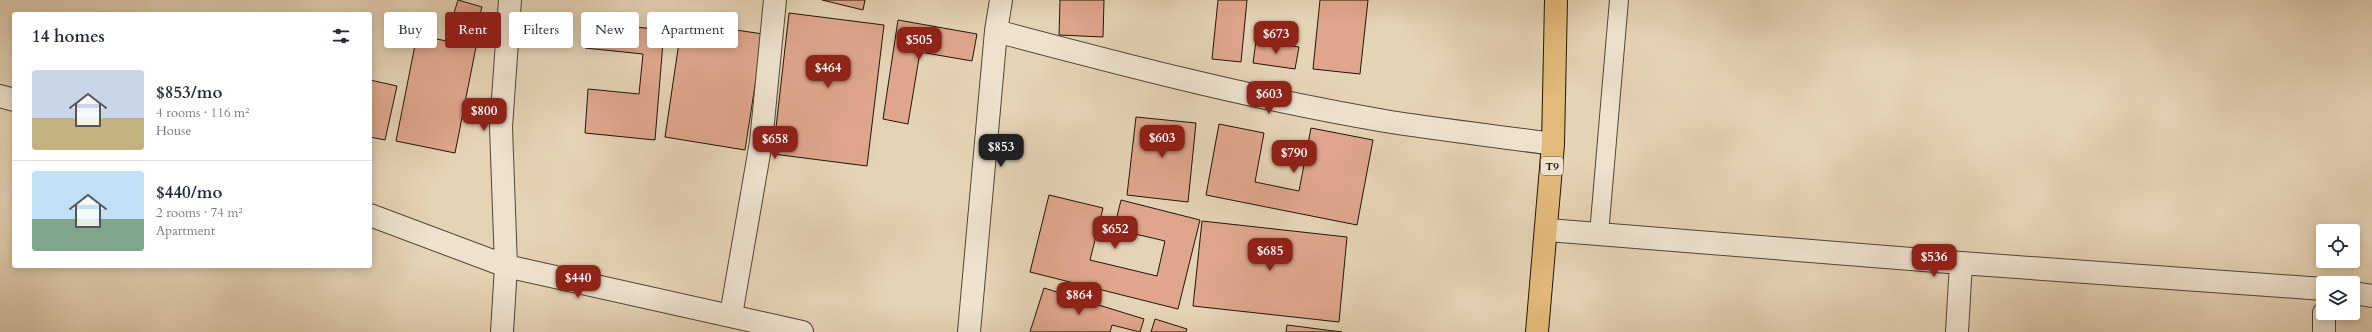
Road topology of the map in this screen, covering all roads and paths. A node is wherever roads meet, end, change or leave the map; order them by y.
1 (510, 0) edge
2 (775, 0) edge
3 (1001, 0) edge
4 (1556, 0) edge
5 (1619, 0) edge
6 (996, 31) junction
7 (0, 96) edge
8 (12, 99) edge
9 (1553, 144) junction
10 (372, 216) edge
11 (1548, 230) junction
12 (1599, 234) junction
13 (1961, 264) junction
14 (506, 266) junction
15 (2316, 289) edge
16 (2360, 294) edge
17 (2372, 296) edge
18 (731, 315) junction
19 (2324, 320) edge
20 (502, 332) edge
21 (802, 332) edge
22 (969, 332) edge
23 (1537, 332) edge
24 (1957, 332) edge
25 (2324, 332) edge

1 - 14 street
2 - 18 street
3 - 6 street
4 - 9 highway, T9
5 - 12 lane
6 - 9 street
6 - 22 street
7 - 8 street
9 - 11 highway, T9
10 - 14 street
11 - 12 street
11 - 23 highway, T9
12 - 13 street
13 - 15 street
13 - 24 street
14 - 18 street
14 - 20 street
16 - 17 street
18 - 21 street
19 - 25 street

